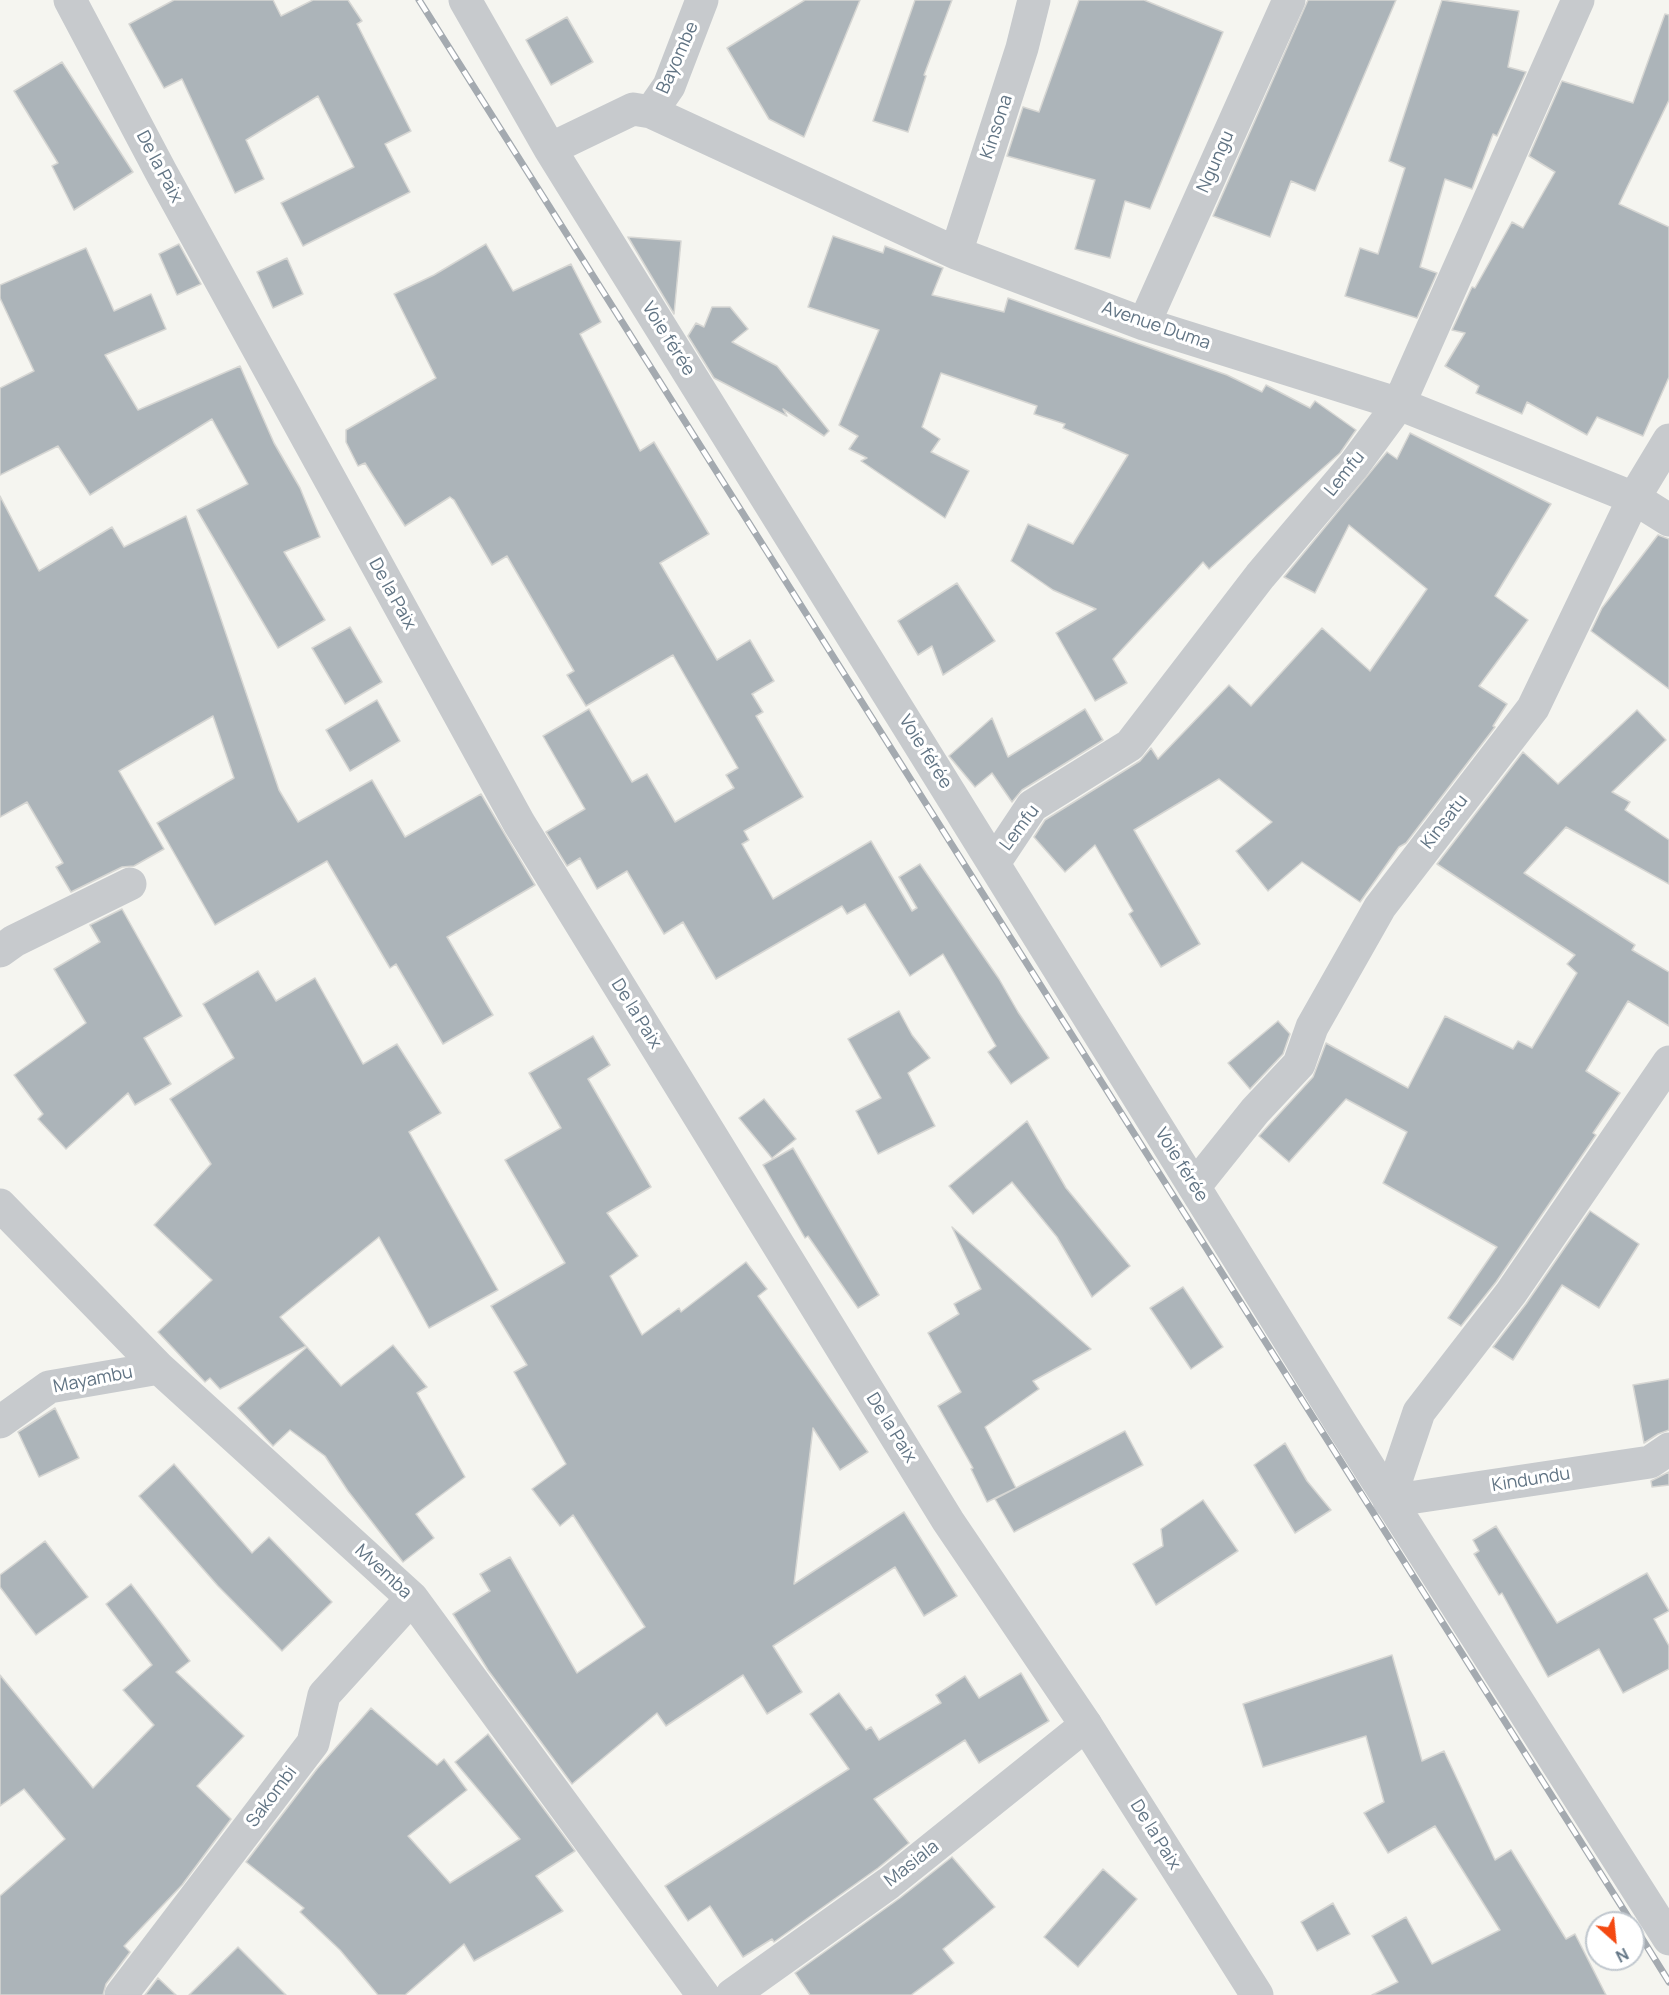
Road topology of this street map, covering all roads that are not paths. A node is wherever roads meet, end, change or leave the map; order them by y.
1 (70, 0) edge
2 (465, 0) edge
3 (702, 0) edge
4 (1034, 0) edge
5 (1289, 0) edge
6 (1578, 0) edge
7 (651, 112) junction
8 (550, 149) junction
9 (956, 253) junction
10 (1144, 324) junction
11 (1399, 404) junction
12 (1669, 440) edge
13 (1634, 498) junction
14 (1669, 520) edge
15 (994, 863) junction
16 (130, 884) dead end
17 (0, 951) edge
18 (1669, 1062) edge
19 (1195, 1186) junction
20 (0, 1205) edge
21 (159, 1368) junction
22 (0, 1422) edge
23 (1669, 1449) edge
24 (1389, 1501) junction
25 (412, 1598) junction
26 (1086, 1725) junction
27 (1669, 1939) edge
28 (121, 1995) edge
29 (703, 1995) edge
30 (732, 1995) edge
31 (1257, 1995) edge

1 - 26 street, De la Paix
2 - 8 street, Voie férée
3 - 7 street, Bayombe
4 - 9 street, Kinsona
5 - 10 street, Ngungu
6 - 11 street, Lemfu
7 - 8 street, Bayombe
7 - 9 street, Avenue Duma
8 - 15 street, Voie férée
9 - 10 street, Avenue Duma
10 - 11 street, Avenue Duma
11 - 13 street, Avenue Duma
11 - 15 street, Lemfu
12 - 13 street, Kinsatu
13 - 14 street, Avenue Duma
13 - 19 street, Kinsatu
15 - 19 street, Voie férée
16 - 17 street
18 - 24 street
19 - 24 street, Voie férée
20 - 21 street, Mvemba
21 - 22 street, Mayambu
21 - 25 street, Mvemba
23 - 24 street, Kindundu
24 - 27 street, Voie férée
25 - 28 street, Sakombi
25 - 29 street, Mvemba
26 - 30 street, Masiala
26 - 31 street, De la Paix

